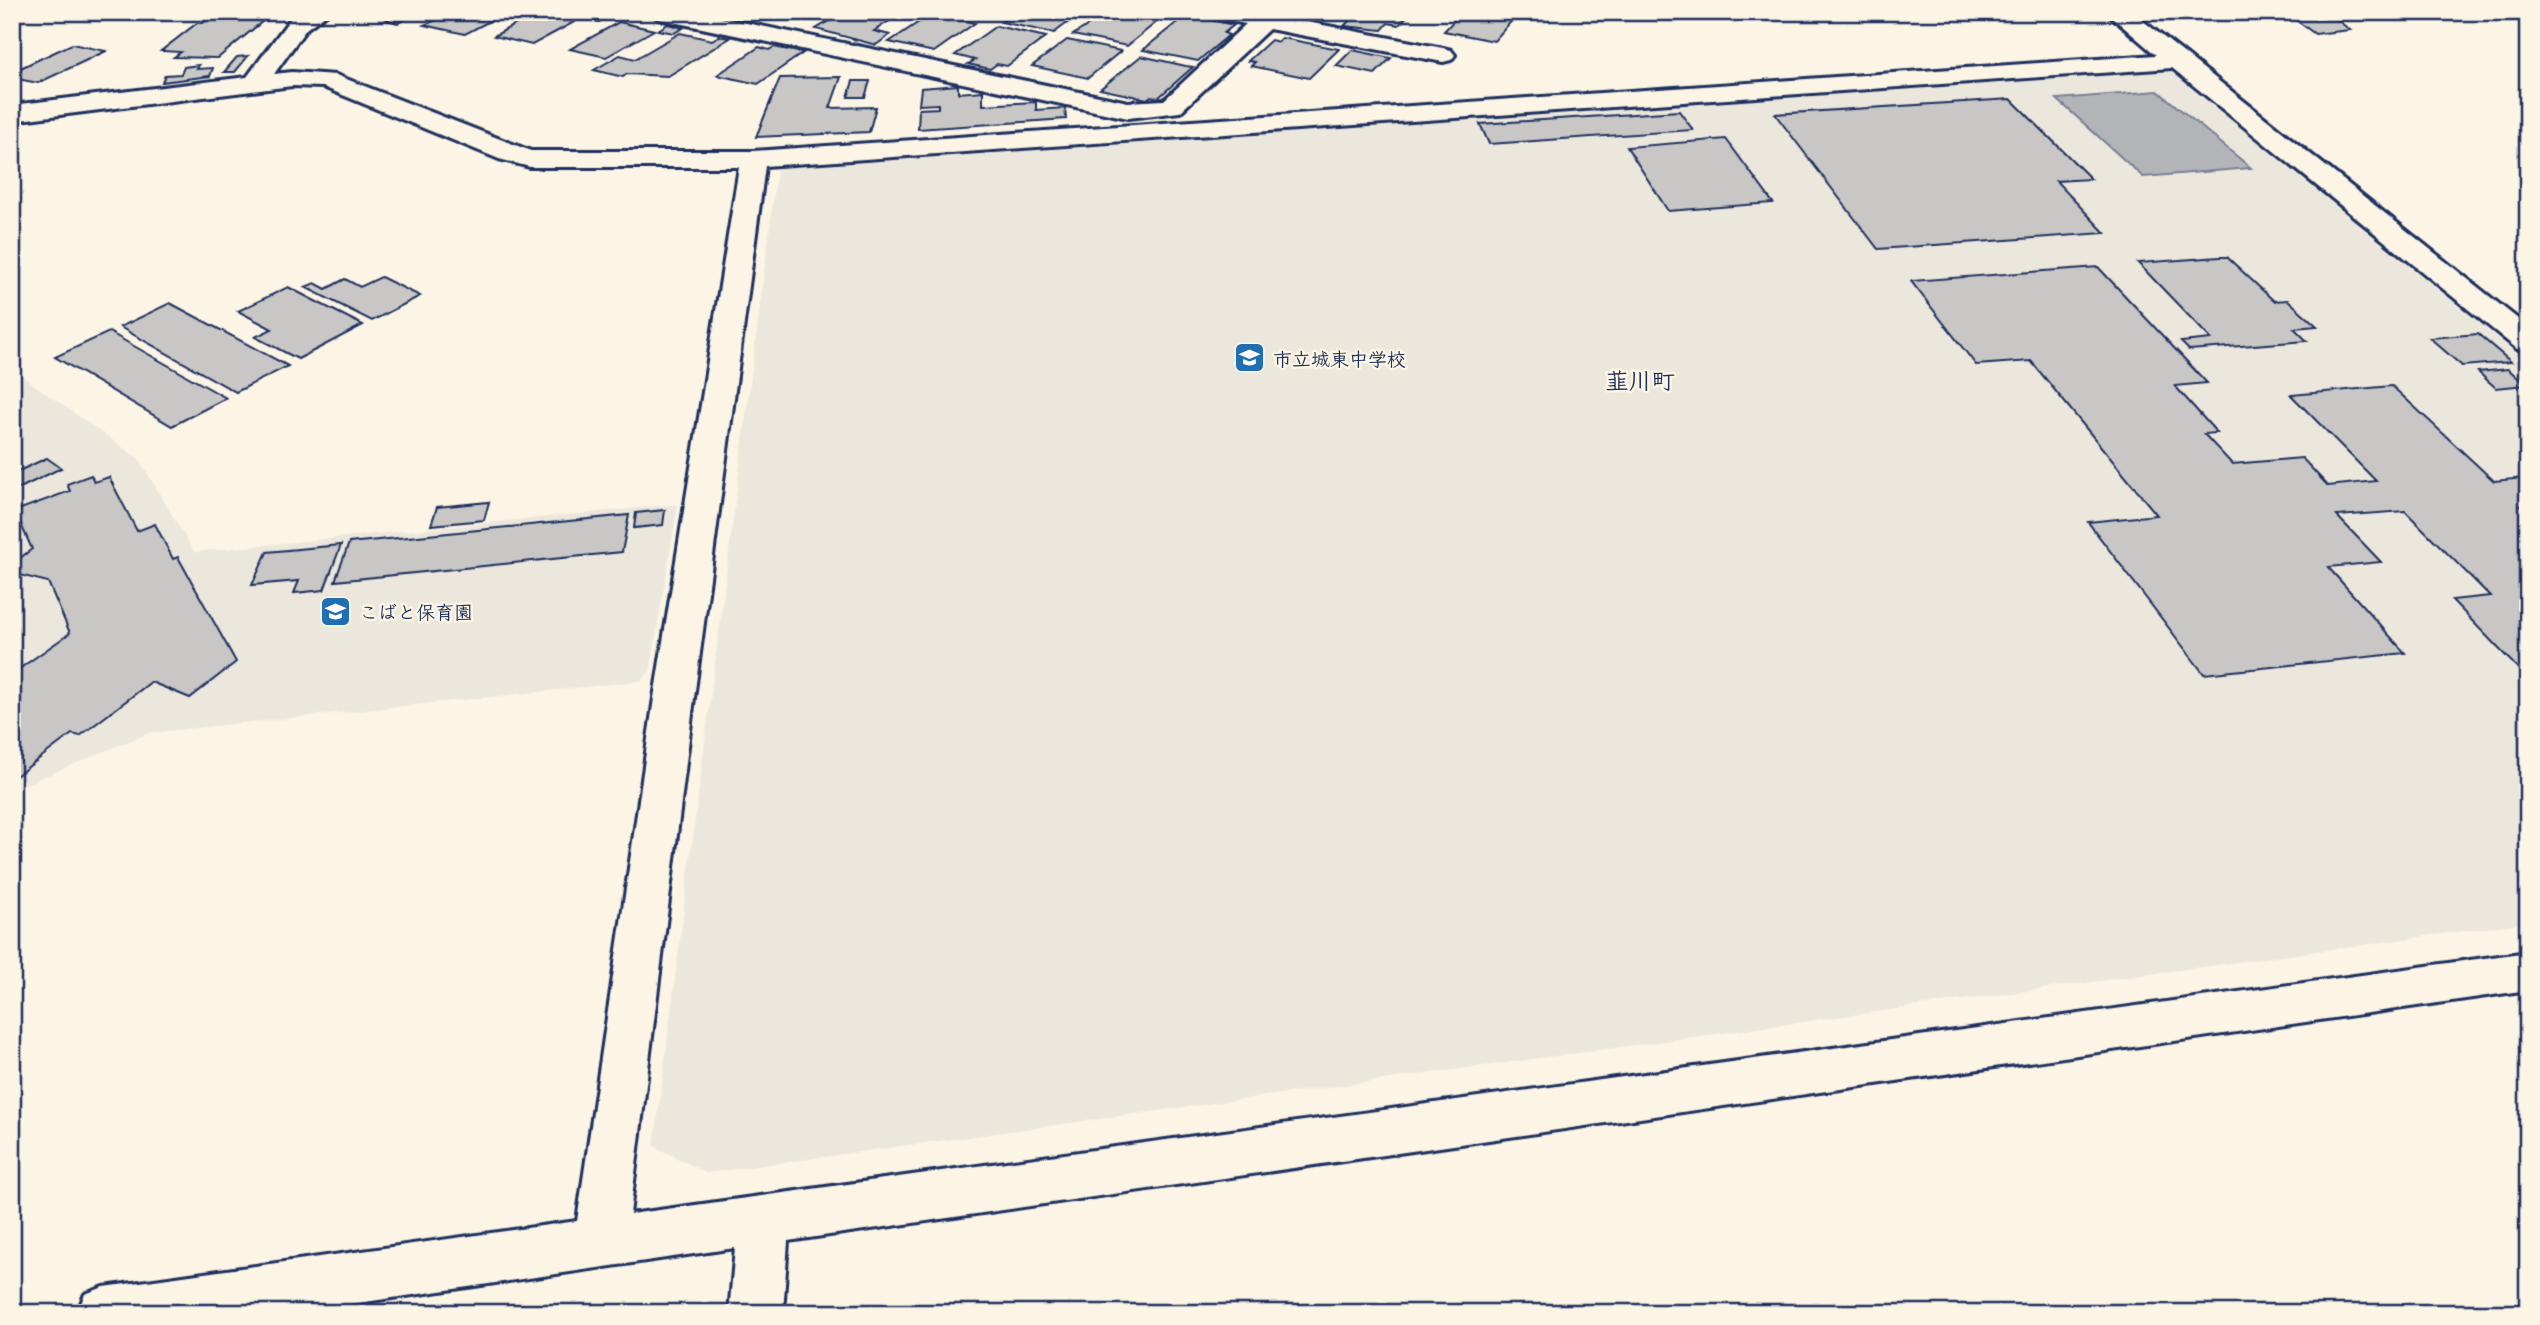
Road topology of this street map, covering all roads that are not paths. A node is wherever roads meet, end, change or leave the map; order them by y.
1 (318, 12) edge
2 (659, 12) edge
3 (1217, 12) edge
4 (2117, 12) edge
5 (1269, 17) edge
6 (789, 20) dead end
7 (766, 35) junction
8 (1443, 55) dead end
9 (2175, 61) junction
10 (254, 84) junction
11 (12, 113) edge
12 (753, 159) junction
13 (2528, 342) edge
14 (2528, 971) edge
15 (763, 1221) junction
16 (600, 1244) junction
17 (104, 1313) edge
18 (756, 1313) edge

1 - 10 street
2 - 7 street
3 - 5 street
4 - 9 street
5 - 7 street
5 - 8 street
6 - 7 street
9 - 12 street
9 - 13 street
10 - 11 street
10 - 12 street
12 - 16 street
14 - 15 street
15 - 16 street
15 - 18 street
16 - 17 street

